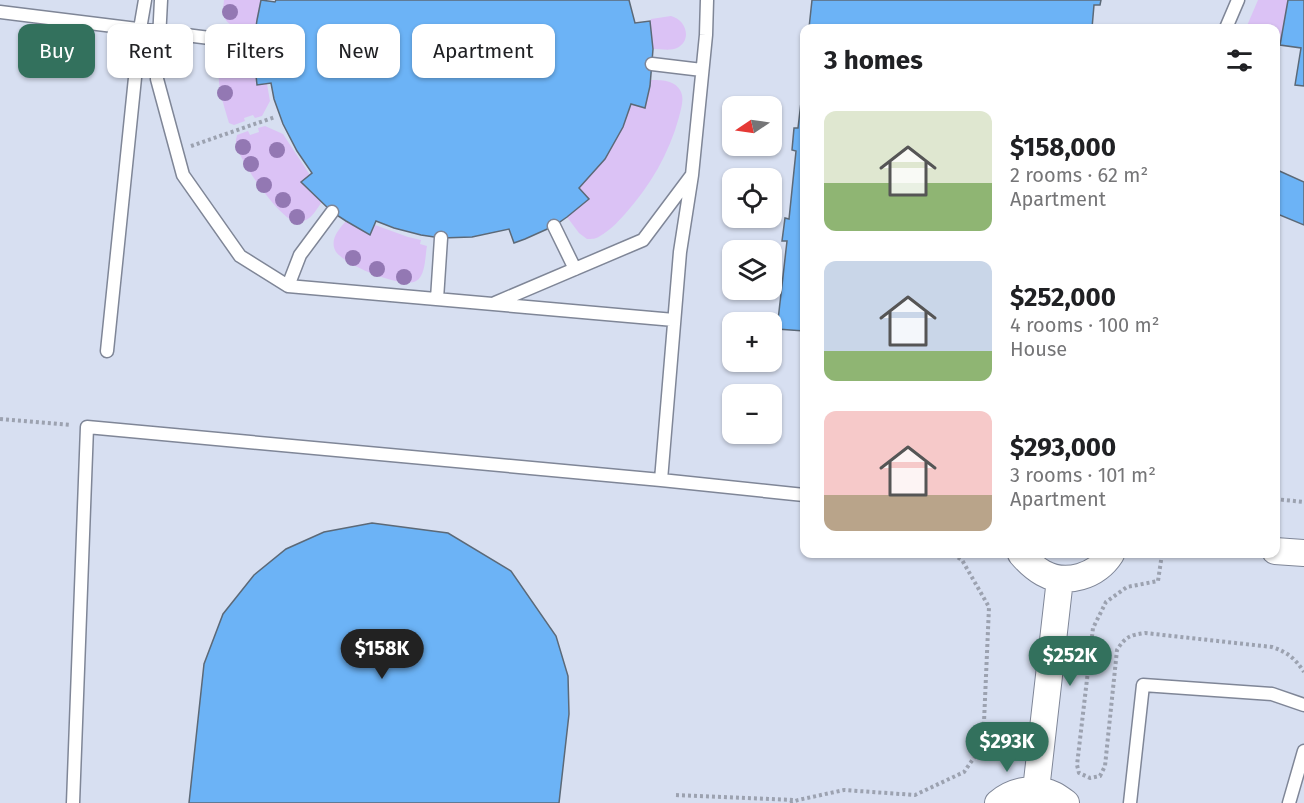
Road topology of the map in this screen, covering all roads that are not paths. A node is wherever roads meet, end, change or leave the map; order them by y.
1 (145, 0) edge
2 (161, 0) edge
3 (708, 0) edge
4 (1238, 0) edge
5 (0, 12) edge
6 (141, 24) edge
7 (159, 24) edge
8 (1228, 24) edge
9 (107, 25) edge
10 (652, 64) dead end
11 (702, 70) junction
12 (135, 78) edge
13 (157, 78) edge
14 (692, 175) junction
15 (332, 212) dead end
16 (554, 226) dead end
17 (441, 238) dead end
18 (575, 268) junction
19 (288, 286) junction
20 (437, 299) junction
21 (494, 304) junction
22 (674, 320) junction
23 (107, 351) dead end
24 (661, 480) junction
25 (800, 495) edge
26 (1280, 551) edge
27 (1304, 553) edge
28 (1025, 558) edge
29 (1108, 558) edge
30 (1060, 579) junction
31 (1304, 705) edge
32 (1304, 751) edge
33 (1036, 790) junction
34 (73, 803) edge
35 (998, 803) edge
36 (1066, 803) edge
37 (1130, 803) edge
38 (1289, 803) edge

1 - 6 lane
2 - 7 lane
3 - 11 lane
4 - 8 lane
5 - 9 lane
10 - 11 lane
11 - 14 lane
12 - 23 lane
13 - 19 lane
14 - 18 lane
14 - 22 lane
15 - 19 lane
16 - 18 lane
17 - 20 lane
18 - 21 lane
19 - 20 lane
20 - 21 lane
21 - 22 lane
22 - 24 lane
24 - 25 lane
24 - 34 lane
26 - 27 street
28 - 30 street
29 - 30 street
30 - 33 street
31 - 37 lane
32 - 38 lane
33 - 35 street
33 - 36 street

